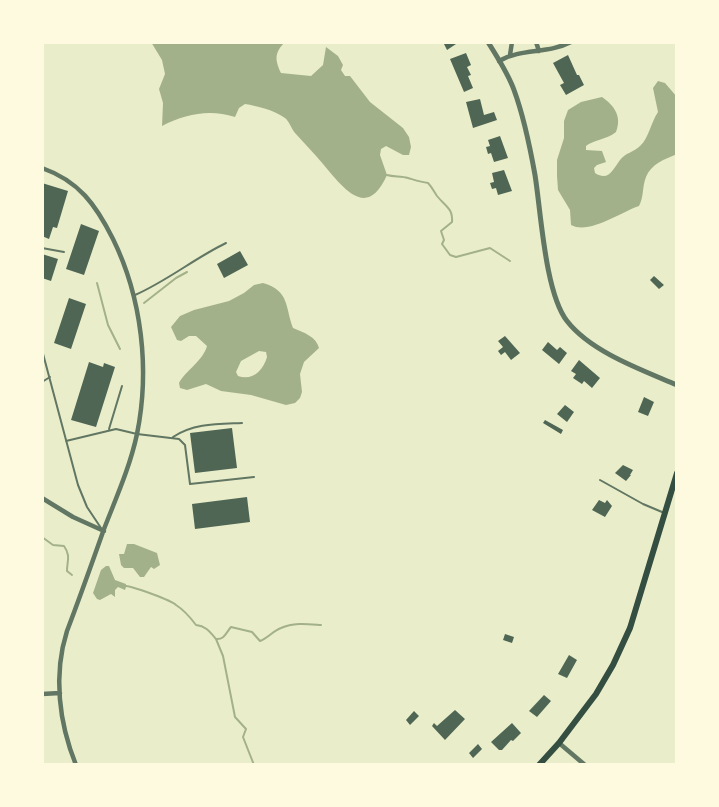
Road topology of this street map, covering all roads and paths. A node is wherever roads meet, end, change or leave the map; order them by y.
1 (488, 42) edge
2 (512, 42) edge
3 (536, 42) edge
4 (571, 42) edge
5 (539, 51) junction
6 (510, 54) junction
7 (499, 61) junction
8 (42, 168) edge
9 (226, 243) dead end
10 (42, 248) edge
11 (64, 252) dead end
12 (133, 296) junction
13 (42, 350) edge
14 (50, 377) junction
15 (42, 382) edge
16 (677, 384) edge
17 (122, 386) dead end
18 (242, 423) dead end
19 (109, 430) junction
20 (137, 434) junction
21 (172, 438) junction
22 (66, 441) junction
23 (677, 473) edge
24 (254, 477) dead end
25 (600, 480) dead end
26 (42, 498) edge
27 (665, 513) junction
28 (104, 531) junction
29 (60, 693) junction
30 (42, 694) edge
31 (559, 743) junction
32 (76, 765) edge
33 (539, 765) edge
34 (585, 765) edge

1 - 7 street
2 - 6 street
3 - 5 street
4 - 5 street
5 - 6 street
6 - 7 street
7 - 16 street
8 - 12 street
9 - 12 lane
10 - 11 lane
12 - 20 street
13 - 14 lane
14 - 15 lane
14 - 22 lane
17 - 19 lane
18 - 21 lane
19 - 20 lane
19 - 22 lane
20 - 21 lane
20 - 28 street
21 - 24 lane
22 - 28 lane
23 - 27 main road
25 - 27 lane
26 - 28 street
27 - 31 main road
28 - 29 street
29 - 30 street
29 - 32 street
31 - 33 main road
31 - 34 street

